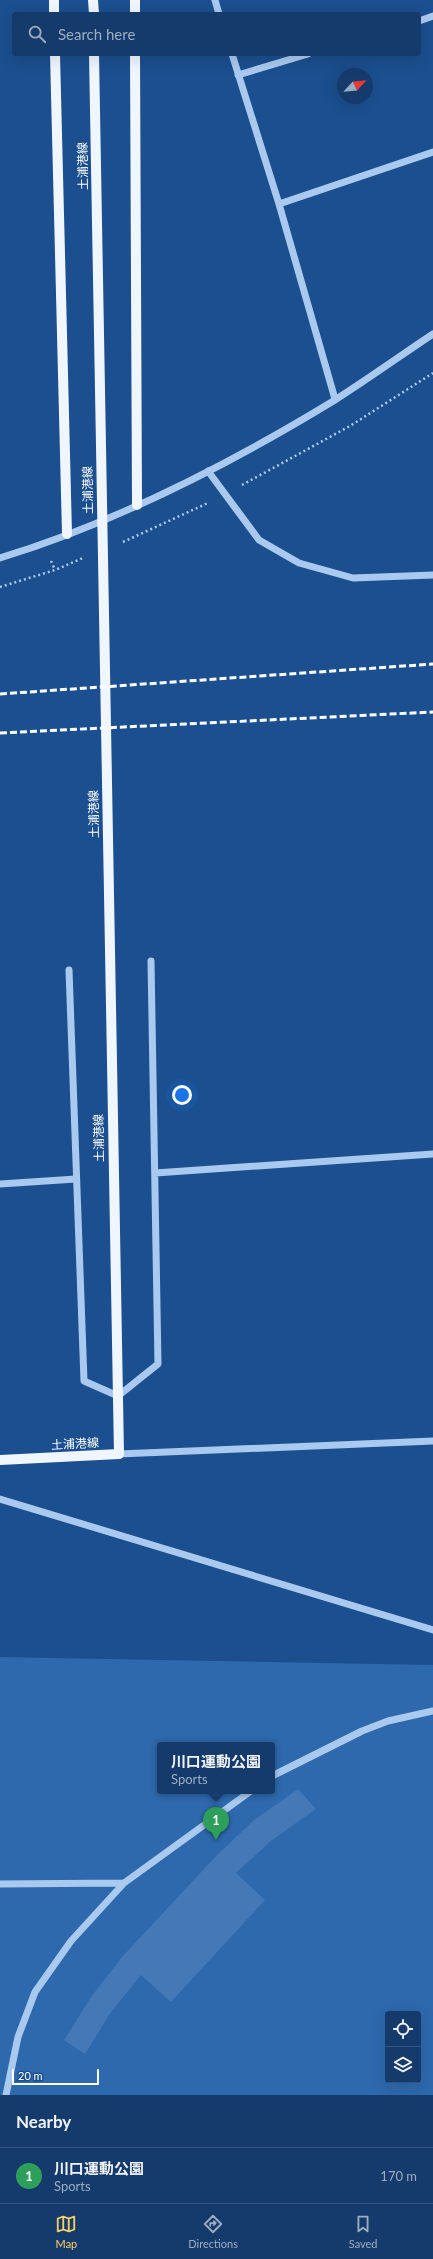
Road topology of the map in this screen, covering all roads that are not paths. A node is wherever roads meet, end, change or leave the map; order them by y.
1 (54, 0) edge
2 (93, 0) edge
3 (135, 0) edge
4 (215, 0) edge
5 (54, 12) edge
6 (94, 12) edge
7 (135, 12) edge
8 (218, 12) edge
9 (433, 16) edge
10 (421, 20) edge
11 (55, 56) edge
12 (94, 56) edge
13 (135, 56) edge
14 (233, 56) edge
15 (301, 56) edge
16 (238, 75) junction
17 (433, 152) edge
18 (279, 204) junction
19 (433, 334) edge
20 (335, 399) junction
21 (208, 471) junction
22 (137, 505) junction
23 (67, 534) junction
24 (0, 558) edge
25 (433, 575) edge
26 (151, 961) dead end
27 (69, 970) dead end
28 (433, 1154) edge
29 (155, 1173) junction
30 (76, 1180) junction
31 (0, 1184) edge
32 (118, 1396) junction
33 (433, 1441) edge
34 (119, 1454) junction
35 (0, 1460) edge
36 (0, 1499) edge
37 (433, 1630) edge
38 (433, 1711) edge
39 (275, 1774) edge
40 (247, 1794) edge
41 (124, 1883) junction
42 (0, 1884) edge
43 (6, 2095) edge

1 - 5 main road
2 - 6 main road
3 - 7 main road
4 - 8 street
9 - 10 street
11 - 23 main road
12 - 32 main road, 土浦港線
13 - 22 main road
14 - 16 street
15 - 16 street
16 - 18 street
17 - 18 street
18 - 20 street
19 - 20 street
20 - 21 street
21 - 22 street
21 - 25 street
22 - 23 street
23 - 24 street
26 - 29 street
27 - 30 street
28 - 29 street
29 - 32 street
30 - 31 street
30 - 32 street
32 - 34 main road, 土浦港線
33 - 34 street
34 - 35 main road, 土浦港線
36 - 37 street
38 - 39 street
40 - 41 street
41 - 42 street
41 - 43 street

